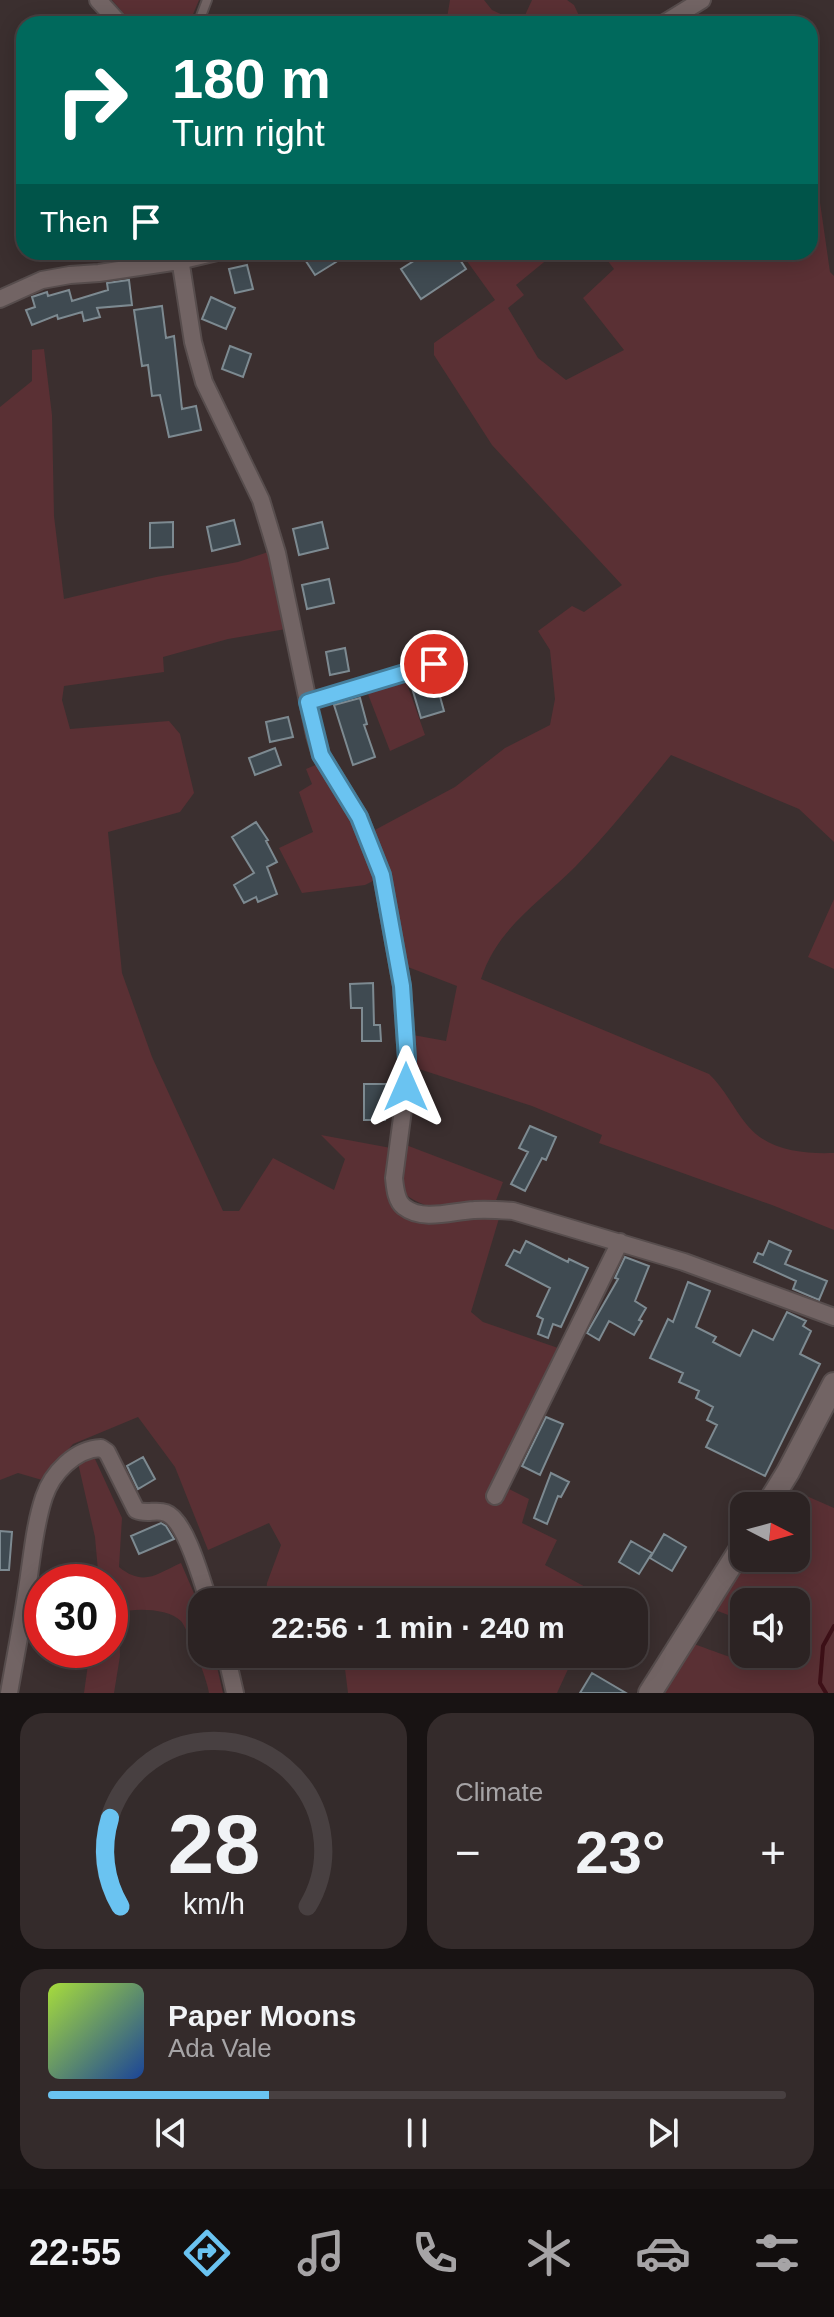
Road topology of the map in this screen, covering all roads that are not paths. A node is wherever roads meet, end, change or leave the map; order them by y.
1 (98, 0) edge
2 (702, 0) edge
3 (113, 16) edge
4 (676, 16) edge
5 (156, 260) edge
6 (180, 260) edge
7 (0, 299) edge
8 (448, 678) dead end
9 (308, 702) junction
10 (620, 1242) junction
11 (834, 1317) edge
12 (834, 1384) edge
13 (776, 1492) edge
14 (495, 1496) dead end
15 (730, 1566) edge
16 (203, 1588) edge
17 (229, 1668) edge
18 (9, 1693) edge
19 (235, 1693) edge
20 (650, 1693) edge

1 - 3 street
2 - 4 street
5 - 7 street
6 - 9 street
8 - 9 lane
9 - 10 street
10 - 11 street
10 - 14 street
12 - 13 street
15 - 20 street
16 - 18 street
17 - 19 street

